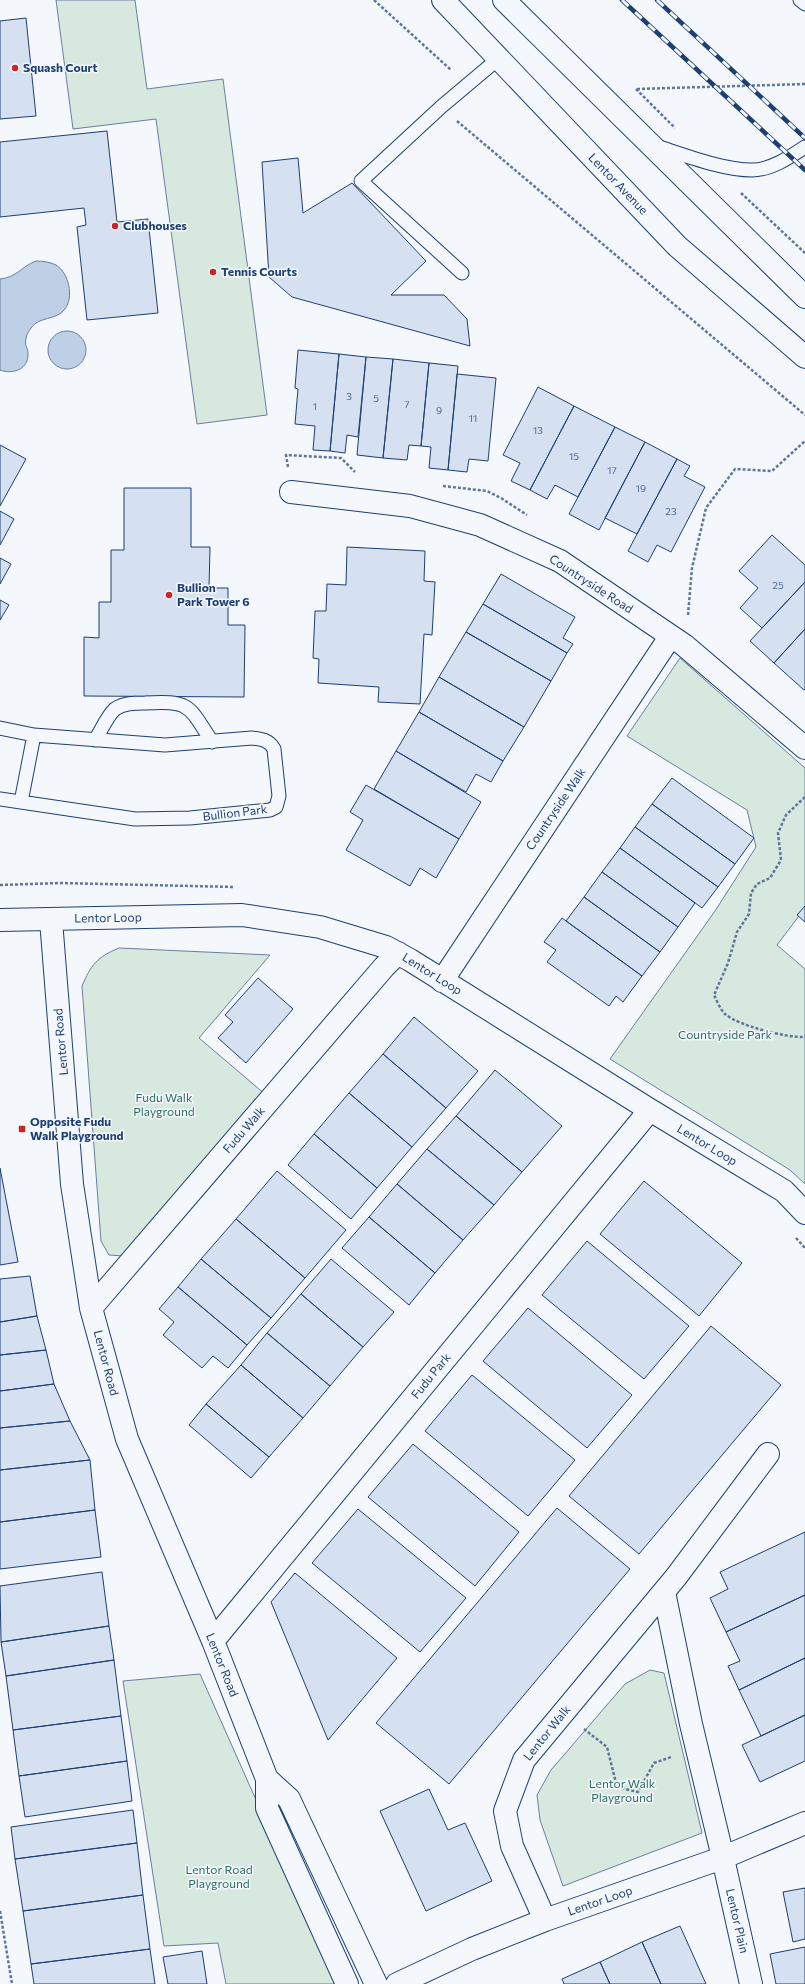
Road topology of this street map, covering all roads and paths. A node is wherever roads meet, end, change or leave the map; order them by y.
1 (374, 0) edge
2 (443, 0) edge
3 (504, 0) edge
4 (800, 0) edge
5 (805, 4) edge
6 (498, 59) junction
7 (805, 84) edge
8 (467, 86) junction
9 (636, 89) dead end
10 (442, 107) junction
11 (653, 145) junction
12 (805, 147) edge
13 (710, 163) junction
14 (805, 252) edge
15 (462, 273) dead end
16 (805, 298) edge
17 (805, 357) edge
18 (805, 415) edge
19 (805, 441) edge
20 (291, 492) dead end
21 (677, 641) junction
22 (0, 728) edge
23 (34, 735) junction
24 (95, 740) junction
25 (212, 742) junction
26 (805, 748) edge
27 (805, 797) edge
28 (0, 799) edge
29 (21, 802) junction
30 (0, 920) edge
31 (51, 920) junction
32 (398, 953) junction
33 (442, 981) junction
34 (805, 1037) edge
35 (650, 1110) junction
36 (805, 1213) edge
37 (795, 1238) dead end
38 (805, 1248) edge
39 (91, 1308) junction
40 (768, 1454) dead end
41 (664, 1592) junction
42 (213, 1641) junction
43 (580, 1725) dead end
44 (674, 1755) dead end
45 (267, 1779) junction
46 (805, 1823) edge
47 (722, 1858) junction
48 (0, 1911) edge
49 (545, 1920) junction
50 (12, 1984) edge
51 (348, 1984) edge
52 (376, 1984) edge
53 (397, 1984) edge
54 (751, 1984) edge

1 - 8 path
2 - 6 street, Lentor Avenue
3 - 11 street
4 - 5 lane
6 - 8 lane
6 - 17 street, Lentor Avenue
7 - 9 path
8 - 10 lane
10 - 15 lane
10 - 18 path
11 - 13 lane
11 - 16 street
12 - 13 lane
13 - 14 path
19 - 21 path
20 - 21 street, Countryside Road
21 - 26 street, Countryside Road
21 - 33 street, Countryside Walk
22 - 23 lane, Bullion Park
23 - 24 lane, Bullion Park
23 - 29 lane
24 - 25 lane, Bullion Park
24 - 25 lane
25 - 29 lane, Bullion Park
27 - 34 path
28 - 29 lane, Bullion Park
30 - 31 street, Lentor Loop
31 - 32 street, Lentor Loop
31 - 39 street, Lentor Road
32 - 33 street, Lentor Loop
32 - 39 street, Fudu Walk
33 - 35 street, Lentor Loop
35 - 36 street, Lentor Loop
35 - 42 street, Fudu Park
37 - 38 path
39 - 42 street, Lentor Road
40 - 41 street, Lentor Walk
41 - 47 street
41 - 49 street, Lentor Walk
42 - 45 street, Lentor Road
43 - 44 path
45 - 51 street, Lentor Road
45 - 52 street, Lentor Road
46 - 47 street, Lentor Loop
47 - 49 street, Lentor Loop
47 - 54 street, Lentor Plain
48 - 50 path
49 - 53 street, Lentor Loop

